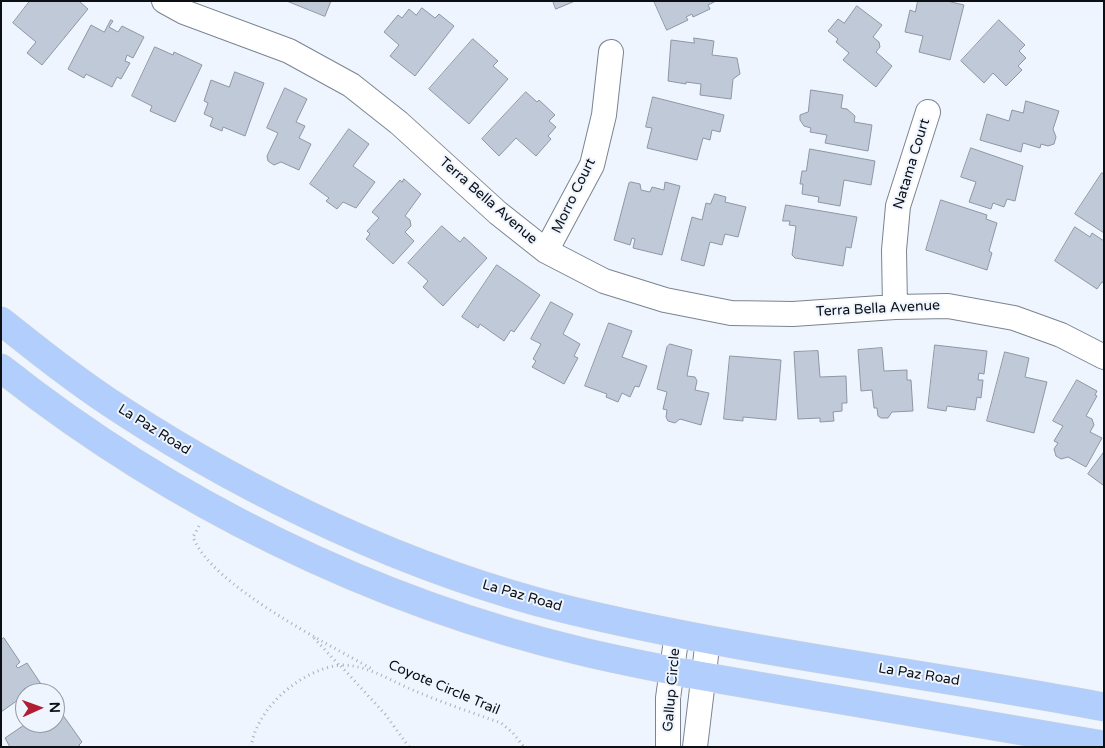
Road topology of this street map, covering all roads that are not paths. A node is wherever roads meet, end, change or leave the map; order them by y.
1 (164, 1) edge
2 (611, 52) dead end
3 (928, 112) dead end
4 (546, 251) junction
5 (895, 306) junction
6 (1, 321) edge
7 (1104, 357) edge
8 (1, 368) edge
9 (677, 633) junction
10 (708, 639) junction
11 (671, 670) junction
12 (703, 676) junction
13 (1104, 707) edge
14 (1104, 745) edge
15 (668, 747) edge
16 (695, 747) edge

1 - 4 street, Terra Bella Avenue
2 - 4 street, Morro Court
3 - 5 street, Natama Court
4 - 5 street, Terra Bella Avenue
5 - 7 street, Terra Bella Avenue
6 - 9 main road, La Paz Road
8 - 11 main road
9 - 10 main road, La Paz Road
9 - 11 street, Gallup Circle
10 - 12 street, Gallup Circle
10 - 13 main road, La Paz Road
11 - 12 main road
11 - 15 street, Gallup Circle
12 - 14 main road
12 - 16 street, Gallup Circle

